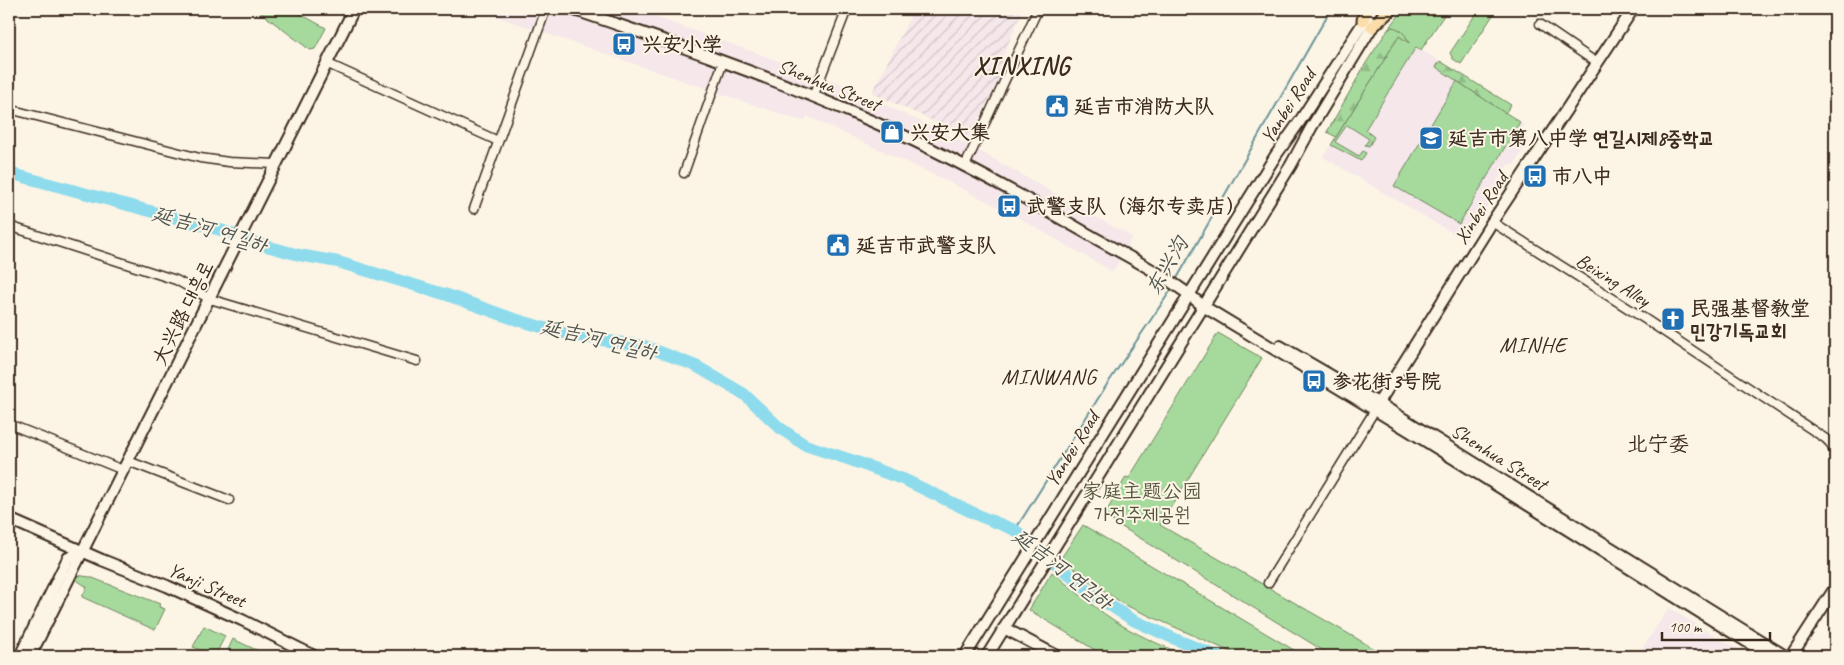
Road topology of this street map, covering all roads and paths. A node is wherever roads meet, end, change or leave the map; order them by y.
1 (354, 9) edge
2 (546, 9) edge
3 (572, 9) edge
4 (847, 9) edge
5 (1038, 9) edge
6 (1366, 9) edge
7 (1372, 9) edge
8 (1384, 9) edge
9 (1391, 9) edge
10 (1633, 9) edge
11 (602, 13) edge
12 (1367, 24) junction
13 (1540, 24) dead end
14 (723, 62) junction
15 (326, 63) junction
16 (1597, 63) junction
17 (813, 97) junction
18 (9, 109) edge
19 (498, 142) junction
20 (276, 164) junction
21 (965, 166) junction
22 (684, 173) dead end
23 (474, 210) dead end
24 (1492, 222) junction
25 (9, 226) edge
26 (1190, 295) junction
27 (211, 296) junction
28 (1205, 304) junction
29 (417, 361) dead end
30 (1376, 406) junction
31 (9, 424) edge
32 (1835, 454) edge
33 (126, 466) junction
34 (229, 500) dead end
35 (9, 519) edge
36 (82, 552) junction
37 (1268, 583) dead end
38 (1835, 588) edge
39 (1004, 628) junction
40 (20, 656) edge
41 (30, 656) edge
42 (314, 656) edge
43 (965, 656) edge
44 (987, 656) edge
45 (1057, 656) edge
46 (1770, 656) edge
47 (1785, 656) edge
48 (1791, 656) edge

1 - 15 main road, 大兴路 대흥로
2 - 19 street
3 - 11 main road, Shenhua Street
4 - 17 street
5 - 21 street
6 - 12 main road
7 - 12 main road, Yanbei Road
8 - 12 main road, Yanbei Road
9 - 12 main road
10 - 16 main road, Xinbei Road
11 - 14 main road, Shenhua Street
12 - 26 main road, Yanbei Road
12 - 28 main road, Yanbei Road
13 - 16 street
14 - 17 main road, Shenhua Street
14 - 22 street
15 - 19 street
15 - 20 main road, 大兴路 대흥로
16 - 24 main road, Xinbei Road
17 - 21 main road, Shenhua Street
18 - 20 street
19 - 23 street
20 - 27 main road, 大兴路 대흥로
21 - 26 main road, Shenhua Street
24 - 30 main road, Xinbei Road
24 - 32 street, Beixing Alley
25 - 27 street
26 - 28 main road, Shenhua Street
26 - 43 main road, Yanbei Road
27 - 29 street
27 - 33 main road, 大兴路 대흥로
28 - 30 main road, Shenhua Street
28 - 39 main road, Yanbei Road
30 - 37 street
30 - 46 main road, Shenhua Street
30 - 47 main road, Shenhua Street
31 - 33 street
33 - 34 street
33 - 36 main road, 大兴路 대흥로
35 - 36 main road, Yanji Street
36 - 40 main road, 大兴路 대흥로
36 - 41 main road, 大兴路 대흥로
36 - 42 main road, Yanji Street
38 - 48 main road
39 - 44 main road, Yanbei Road
39 - 45 main road

